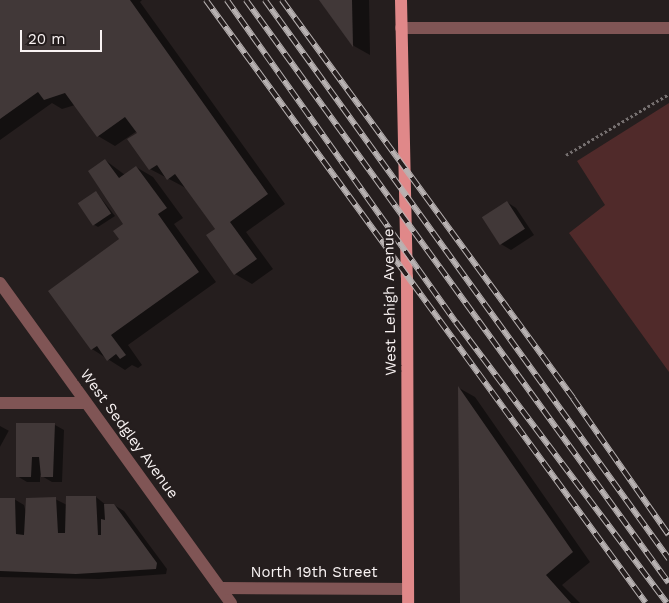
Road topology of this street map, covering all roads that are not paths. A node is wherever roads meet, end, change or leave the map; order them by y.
1 (401, 0) edge
2 (400, 28) junction
3 (669, 28) edge
4 (0, 283) edge
5 (86, 402) junction
6 (0, 403) edge
7 (220, 588) junction
8 (408, 589) junction
9 (231, 603) edge
10 (408, 603) edge

1 - 2 main road, West Lehigh Avenue
2 - 3 street
2 - 8 main road, West Lehigh Avenue
4 - 5 street, West Sedgley Avenue
5 - 6 street
5 - 7 street, West Sedgley Avenue
7 - 8 street, North 19th Street
7 - 9 street, West Sedgley Avenue
8 - 10 main road, West Lehigh Avenue

